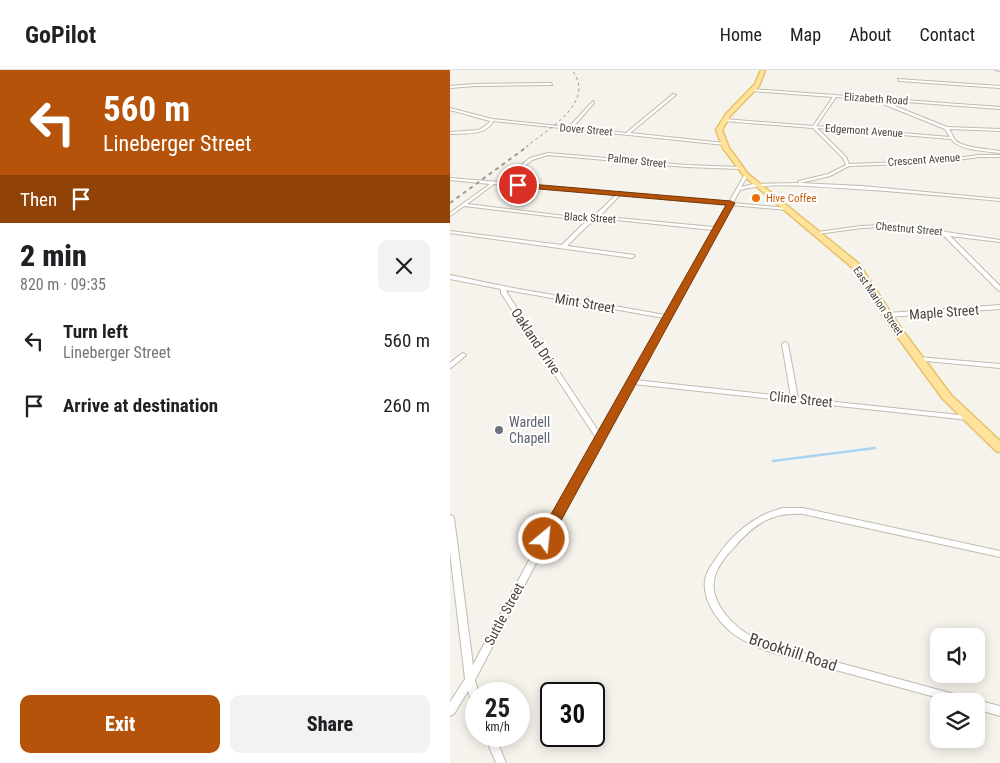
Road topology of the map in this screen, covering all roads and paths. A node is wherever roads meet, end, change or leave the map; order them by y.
1 (763, 70) edge
2 (996, 70) edge
3 (1000, 70) edge
4 (899, 80) dead end
5 (551, 84) dead end
6 (1000, 87) edge
7 (450, 88) edge
8 (752, 90) junction
9 (674, 95) dead end
10 (835, 96) junction
11 (872, 98) junction
12 (594, 102) dead end
13 (1000, 108) edge
14 (450, 109) edge
15 (462, 111) junction
16 (452, 115) dead end
17 (492, 120) junction
18 (724, 120) junction
19 (814, 127) junction
20 (570, 128) junction
21 (946, 128) junction
22 (1000, 130) edge
23 (450, 133) edge
24 (628, 134) junction
25 (952, 138) junction
26 (724, 144) junction
27 (1000, 152) edge
28 (1000, 156) edge
29 (848, 165) junction
30 (740, 168) junction
31 (746, 175) junction
32 (450, 179) edge
33 (460, 180) junction
34 (450, 184) edge
35 (492, 184) junction
36 (500, 184) junction
37 (757, 184) junction
38 (778, 184) junction
39 (797, 184) junction
40 (738, 189) junction
41 (620, 194) junction
42 (903, 194) junction
43 (1000, 202) edge
44 (731, 203) junction
45 (463, 205) junction
46 (788, 208) junction
47 (450, 215) edge
48 (594, 219) junction
49 (716, 229) junction
50 (450, 232) edge
51 (943, 232) junction
52 (818, 233) junction
53 (1000, 241) edge
54 (563, 247) junction
55 (632, 256) dead end
56 (450, 276) edge
57 (503, 288) junction
58 (1000, 289) edge
59 (1000, 307) edge
60 (888, 315) junction
61 (668, 317) junction
62 (785, 344) dead end
63 (463, 354) dead end
64 (917, 359) junction
65 (450, 366) edge
66 (1000, 366) edge
67 (632, 382) junction
68 (795, 399) junction
69 (969, 418) junction
70 (600, 439) junction
71 (1000, 448) edge
72 (450, 518) edge
73 (1000, 554) edge
74 (470, 680) junction
75 (936, 693) edge
76 (985, 707) edge
77 (450, 711) edge
78 (1000, 711) edge
79 (494, 747) edge
80 (500, 763) edge

1 - 8 main road
2 - 3 street
4 - 6 street
5 - 7 street
8 - 10 street, Elizabeth Road
8 - 18 main road
9 - 24 street
10 - 11 street, Elizabeth Road
10 - 19 street
11 - 13 street, Elizabeth Road
11 - 21 street
12 - 20 street
14 - 15 street, Dover Street
15 - 16 street
15 - 17 street, Dover Street
17 - 20 street, Dover Street
17 - 23 street
18 - 19 street, Edgemont Avenue
18 - 26 main road
19 - 25 street, Edgemont Avenue
19 - 29 street
20 - 24 street, Dover Street
21 - 22 street
21 - 25 street
24 - 26 street, Dover Street
25 - 27 street, Edgemont Avenue
26 - 30 main road, East Marion Street
28 - 29 street, Crescent Avenue
29 - 39 street
30 - 31 main road, East Marion Street
30 - 36 street, Palmer Street
31 - 37 main road, East Marion Street
31 - 40 street, Suttle Street
32 - 33 street
33 - 34 street
33 - 35 street
35 - 36 street
35 - 45 street
36 - 41 street
37 - 38 street
37 - 40 street
37 - 46 main road, East Marion Street
38 - 39 street
38 - 42 street
39 - 42 street
40 - 44 street, Suttle Street
41 - 44 street
41 - 48 street
42 - 43 street
44 - 46 street
44 - 49 street, Suttle Street
45 - 47 street
45 - 48 street, Black Street
46 - 52 main road, East Marion Street
48 - 49 street, Black Street
48 - 54 street
49 - 61 street, Suttle Street
50 - 54 street
51 - 52 street, Chestnut Street
51 - 53 street, Chestnut Street
51 - 58 street
52 - 60 main road, East Marion Street
54 - 55 street
56 - 57 street
57 - 61 street, Mint Street
57 - 70 street, Oakland Drive
59 - 60 street, Maple Street
60 - 64 main road, East Marion Street
61 - 67 street, Suttle Street
62 - 68 street
63 - 65 street
64 - 66 street
64 - 69 main road, East Marion Street
67 - 68 street, Cline Street
67 - 70 street, Suttle Street
68 - 69 street, Cline Street
69 - 71 main road, East Marion Street
70 - 74 street, Suttle Street
72 - 74 street
73 - 75 street, Brookhill Road
74 - 77 street, Suttle Street
76 - 78 street
79 - 80 street

